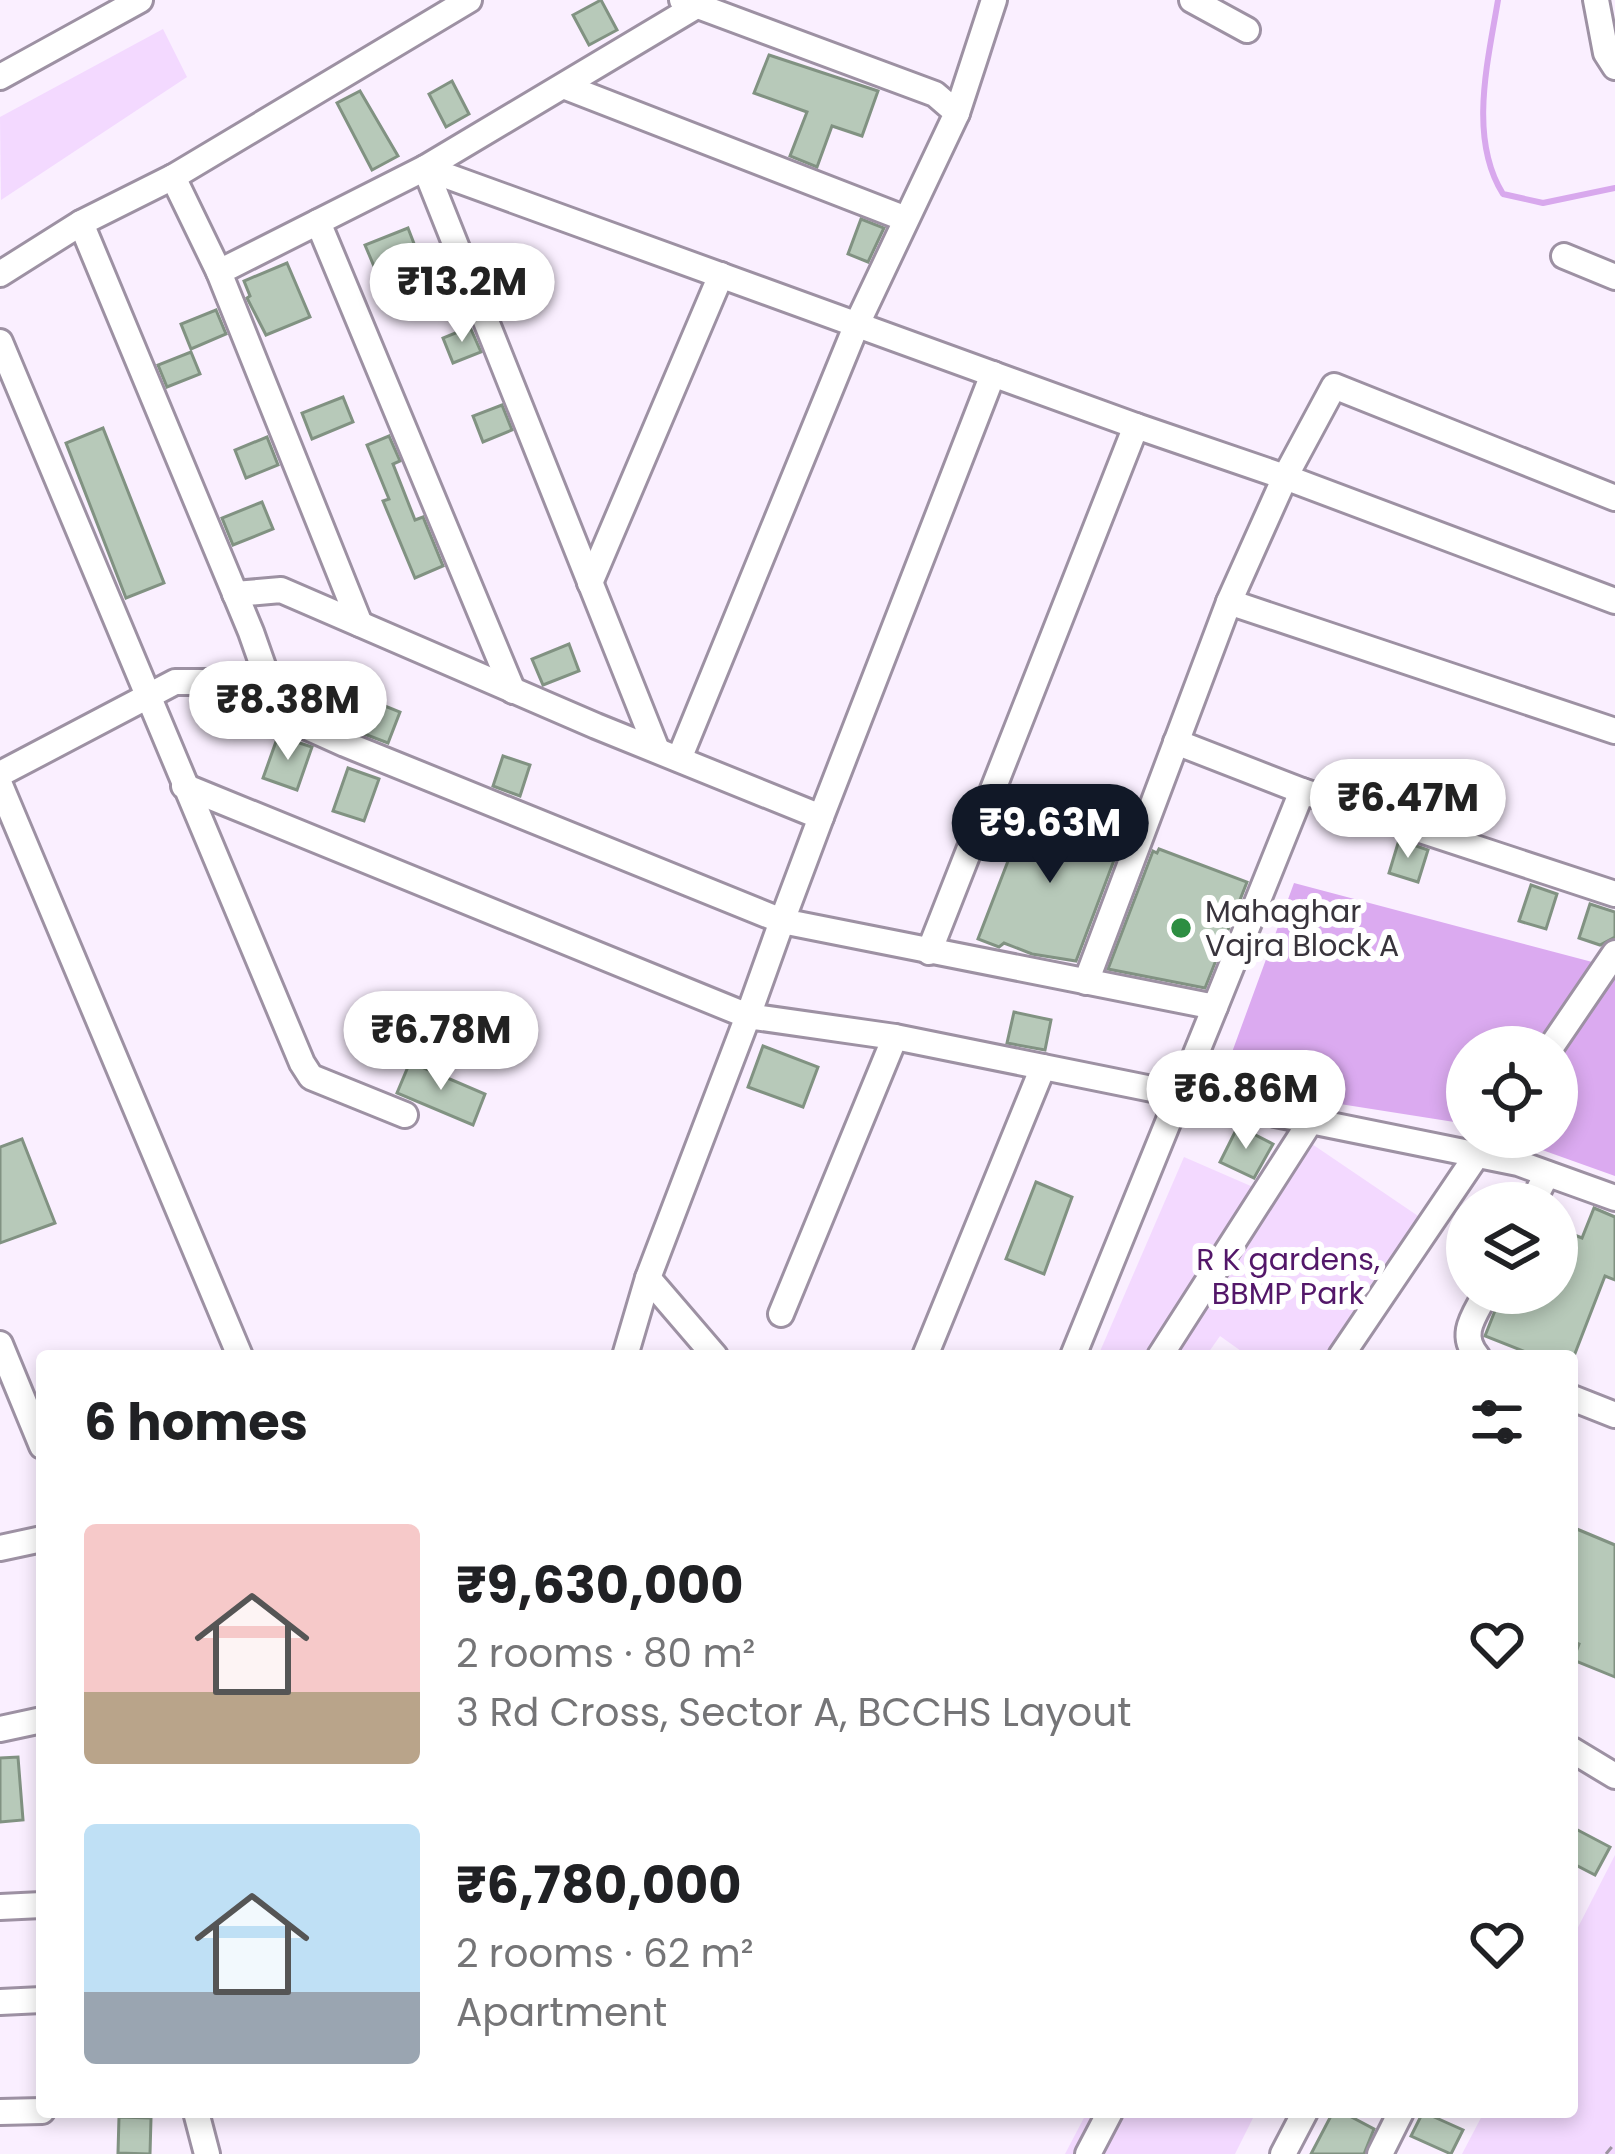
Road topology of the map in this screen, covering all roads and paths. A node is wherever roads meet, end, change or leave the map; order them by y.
1 (140, 0) edge
2 (469, 0) edge
3 (994, 0) edge
4 (1192, 0) edge
5 (1596, 0) edge
6 (690, 3) edge
7 (1246, 30) dead end
8 (1615, 67) edge
9 (0, 77) edge
10 (566, 87) junction
11 (957, 113) junction
12 (425, 168) junction
13 (173, 177) junction
14 (906, 219) junction
15 (319, 222) junction
16 (81, 223) junction
17 (1564, 256) dead end
18 (219, 272) junction
19 (0, 274) edge
20 (721, 275) junction
21 (1615, 277) edge
22 (857, 324) junction
23 (0, 342) edge
24 (993, 374) junction
25 (1136, 426) junction
26 (1285, 478) junction
27 (1615, 498) edge
28 (590, 583) junction
29 (235, 594) junction
30 (1615, 601) edge
31 (1229, 602) junction
32 (360, 624) junction
33 (513, 691) junction
34 (149, 697) junction
35 (266, 708) junction
36 (1615, 731) edge
37 (1176, 742) junction
38 (668, 754) junction
39 (0, 774) edge
40 (0, 785) edge
41 (184, 786) junction
42 (1303, 791) junction
43 (821, 817) junction
44 (1615, 894) edge
45 (782, 921) junction
46 (929, 952) junction
47 (1615, 953) edge
48 (1086, 982) junction
49 (1215, 1007) junction
50 (748, 1016) junction
51 (1565, 1026) edge
52 (895, 1036) junction
53 (1042, 1067) junction
54 (1177, 1095) junction
55 (405, 1115) dead end
56 (1310, 1122) junction
57 (1446, 1141) edge
58 (1475, 1158) edge
59 (1510, 1158) edge
60 (1547, 1174) junction
61 (1543, 1182) edge
62 (1615, 1198) edge
63 (649, 1278) junction
64 (781, 1314) dead end
65 (1475, 1314) edge
66 (0, 1344) edge
67 (237, 1350) edge
68 (627, 1350) edge
69 (710, 1350) edge
70 (927, 1350) edge
71 (1075, 1350) edge
72 (1164, 1350) edge
73 (1345, 1350) edge
74 (1472, 1350) edge
75 (1578, 1400) edge
76 (1615, 1415) edge
77 (36, 1431) edge
78 (36, 1540) edge
79 (0, 1548) edge
80 (36, 1721) edge
81 (0, 1729) edge
82 (1578, 1754) edge
83 (1615, 1776) edge
84 (36, 1905) edge
85 (0, 1907) edge
86 (36, 2000) edge
87 (0, 2002) edge
88 (36, 2111) edge
89 (0, 2112) edge
90 (198, 2118) edge
91 (1107, 2118) edge
92 (1302, 2118) edge
93 (1398, 2118) edge
94 (1615, 2143) edge
95 (207, 2154) edge
96 (1088, 2154) edge
97 (1283, 2154) edge
98 (1379, 2154) edge
99 (1606, 2154) edge

1 - 9 street
2 - 13 street
3 - 11 street
4 - 7 street
5 - 8 street
6 - 10 street
6 - 11 street
10 - 12 street
10 - 14 street
11 - 14 street
12 - 15 street
12 - 20 street
12 - 28 street
13 - 16 street
13 - 18 street
14 - 22 street
15 - 18 street
15 - 33 street
16 - 19 street
16 - 29 street
17 - 21 street
18 - 32 street
20 - 22 street
20 - 28 street
22 - 24 street
22 - 38 street
23 - 34 street
24 - 25 street
24 - 43 street
25 - 26 street
25 - 46 street
26 - 27 street
26 - 30 street
26 - 31 street
28 - 38 street
29 - 32 street
29 - 35 street
31 - 36 street
31 - 37 street
32 - 33 street
33 - 38 street
34 - 35 street
34 - 39 street
34 - 41 street
35 - 45 street
37 - 42 street
37 - 48 street
38 - 43 street
40 - 67 street
41 - 50 street
41 - 55 street
42 - 44 street
42 - 49 street
43 - 45 street
45 - 46 street
45 - 50 street
46 - 48 street
47 - 51 street
48 - 49 street
49 - 54 street
50 - 52 street
50 - 63 street
52 - 53 street
52 - 64 street
53 - 54 street
53 - 70 street
54 - 56 street
54 - 71 street
56 - 57 street
56 - 72 street
58 - 73 street
59 - 60 street
60 - 61 street
60 - 62 street
63 - 68 street
63 - 69 street
65 - 74 street
66 - 77 street
75 - 76 street
78 - 79 street
80 - 81 street
82 - 83 street
84 - 85 street
86 - 87 street
88 - 89 street
90 - 95 street
91 - 96 street
92 - 97 street
93 - 98 street
94 - 99 path

